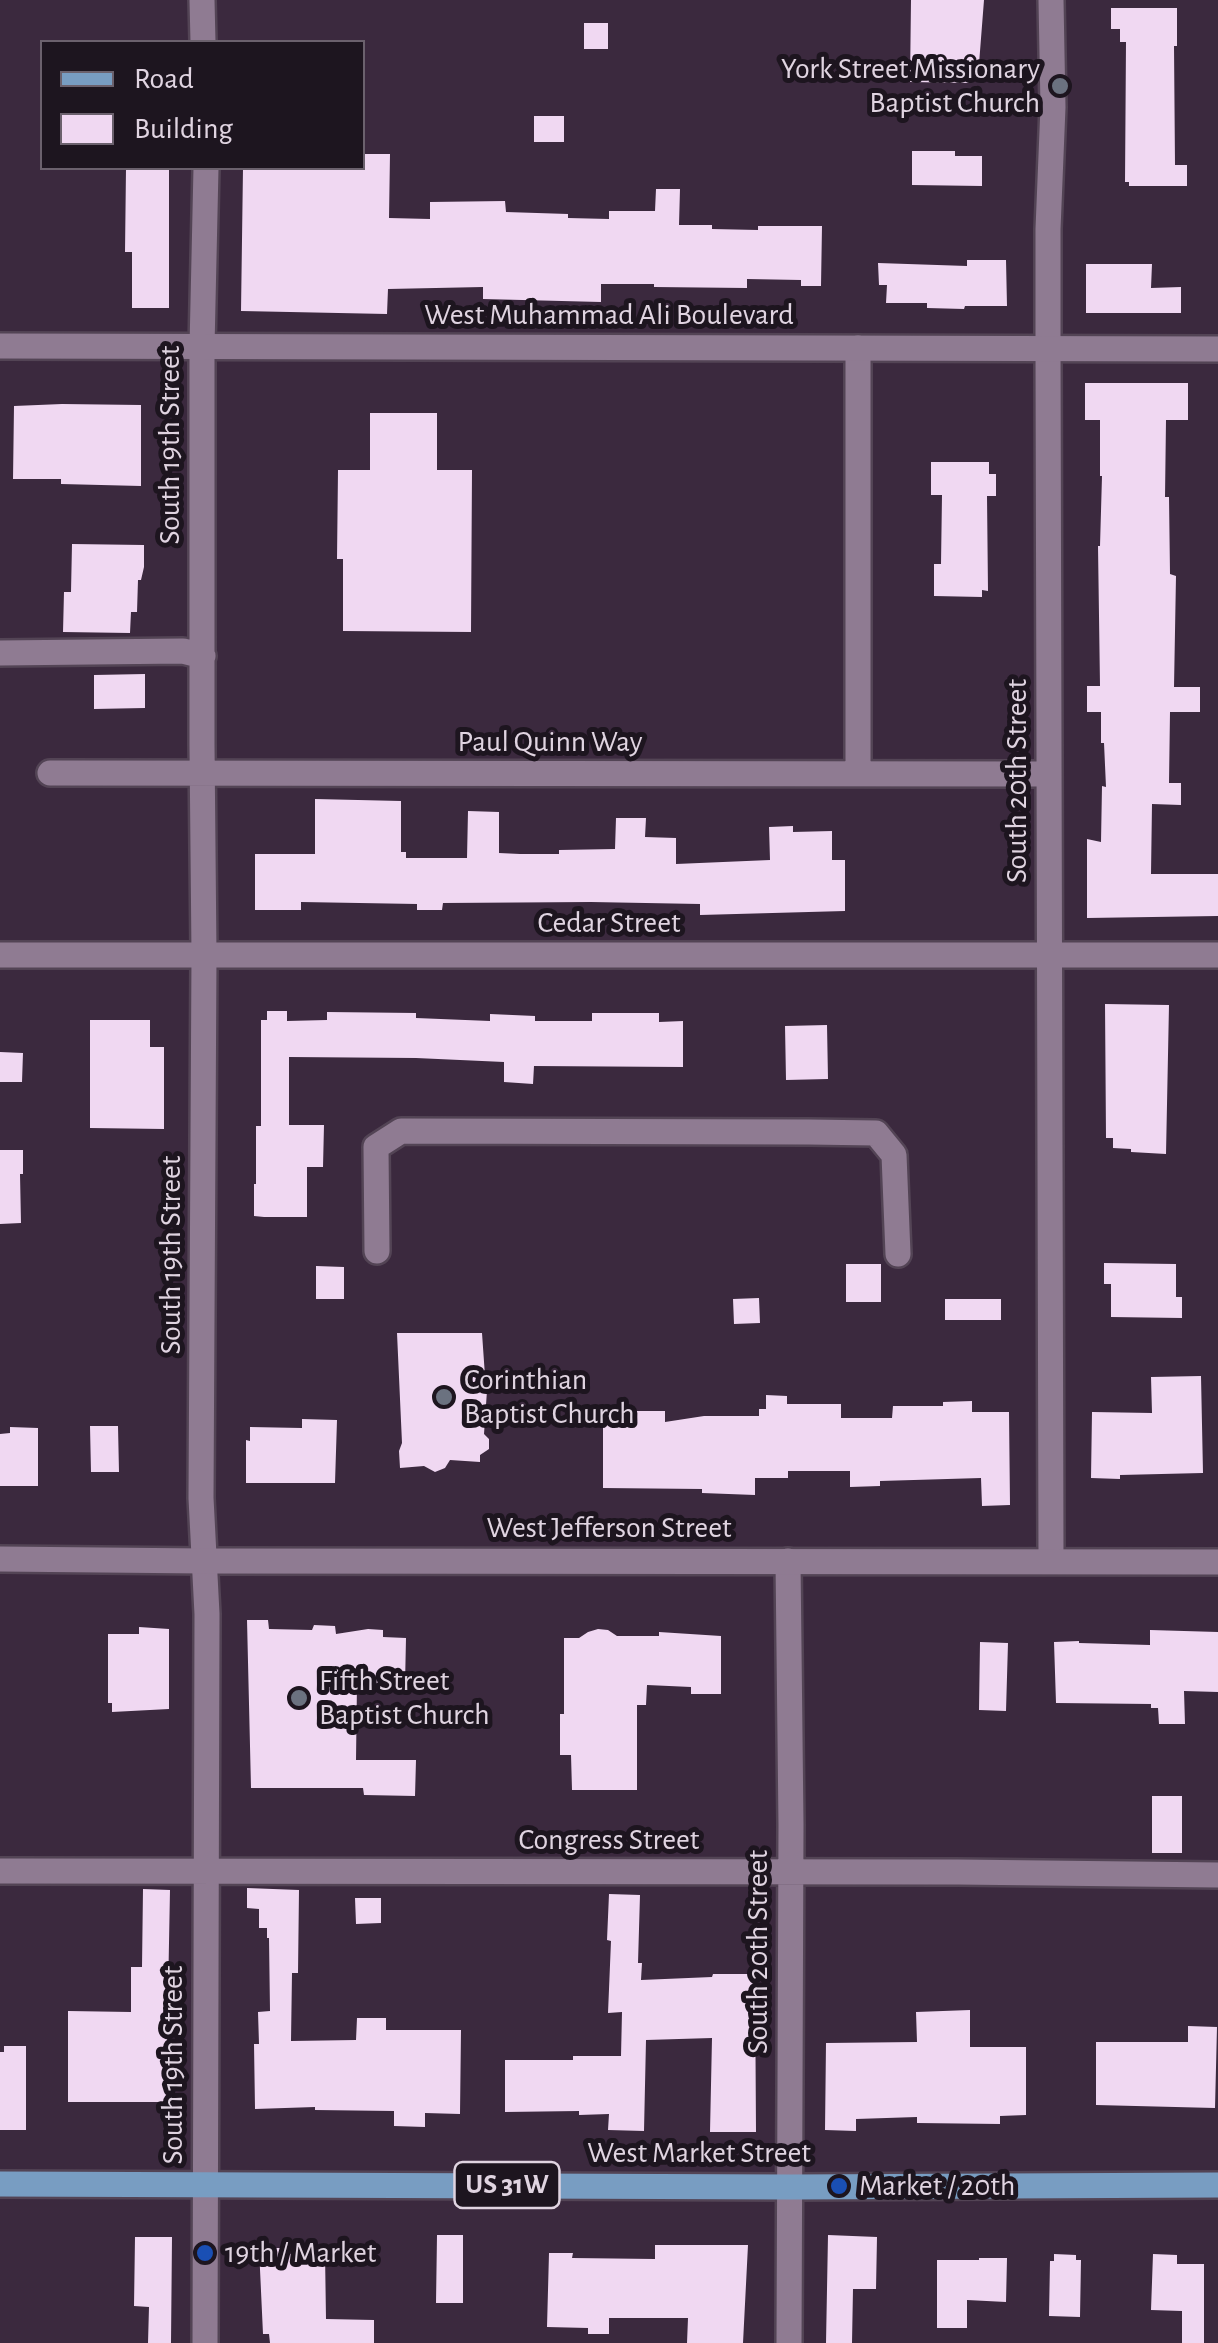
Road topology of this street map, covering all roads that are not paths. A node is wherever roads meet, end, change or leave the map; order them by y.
1 (202, 0) edge
2 (1052, 0) edge
3 (203, 40) edge
4 (206, 170) edge
5 (0, 346) edge
6 (202, 347) junction
7 (858, 348) junction
8 (1048, 348) junction
9 (1218, 349) edge
10 (0, 654) edge
11 (203, 656) junction
12 (50, 773) dead end
13 (202, 774) junction
14 (858, 774) junction
15 (1049, 774) junction
16 (0, 955) edge
17 (204, 955) junction
18 (1050, 956) junction
19 (1218, 956) edge
20 (377, 1251) dead end
21 (898, 1254) dead end
22 (0, 1558) edge
23 (204, 1561) junction
24 (788, 1561) junction
25 (1051, 1561) junction
26 (1218, 1562) edge
27 (0, 1872) edge
28 (205, 1873) junction
29 (790, 1874) junction
30 (1218, 1875) edge
31 (205, 2183) junction
32 (0, 2184) edge
33 (1218, 2185) edge
34 (790, 2186) junction
35 (205, 2343) edge
36 (789, 2343) edge

1 - 3 street
2 - 8 street, South 20th Street
4 - 6 street, South 19th Street
5 - 6 street, West Muhammad Ali Boulevard
6 - 7 street, West Muhammad Ali Boulevard
6 - 11 street, South 19th Street
7 - 8 street, West Muhammad Ali Boulevard
7 - 14 street
8 - 9 street, West Muhammad Ali Boulevard
8 - 15 street, South 20th Street
10 - 11 street
11 - 13 street, South 19th Street
12 - 13 street, Paul Quinn Way
13 - 14 street, Paul Quinn Way
13 - 17 street, South 19th Street
14 - 15 street, Paul Quinn Way
15 - 18 street, South 20th Street
16 - 17 street, Cedar Street
17 - 18 street, Cedar Street
17 - 23 street, South 19th Street
18 - 19 street, Cedar Street
18 - 25 street, South 20th Street
20 - 21 street
22 - 23 street, West Jefferson Street
23 - 24 street, West Jefferson Street
23 - 28 street, South 19th Street
24 - 25 street, West Jefferson Street
24 - 29 street, South 20th Street
25 - 26 street, West Jefferson Street
27 - 28 street, Congress Street
28 - 29 street, Congress Street
28 - 31 street, South 19th Street
29 - 30 street, Congress Street
29 - 34 street, South 20th Street
31 - 32 main road, West Market Street / US 31W
31 - 34 main road, West Market Street / US 31W
31 - 35 street, South 19th Street
33 - 34 main road, West Market Street / US 31W
34 - 36 street, South 20th Street

